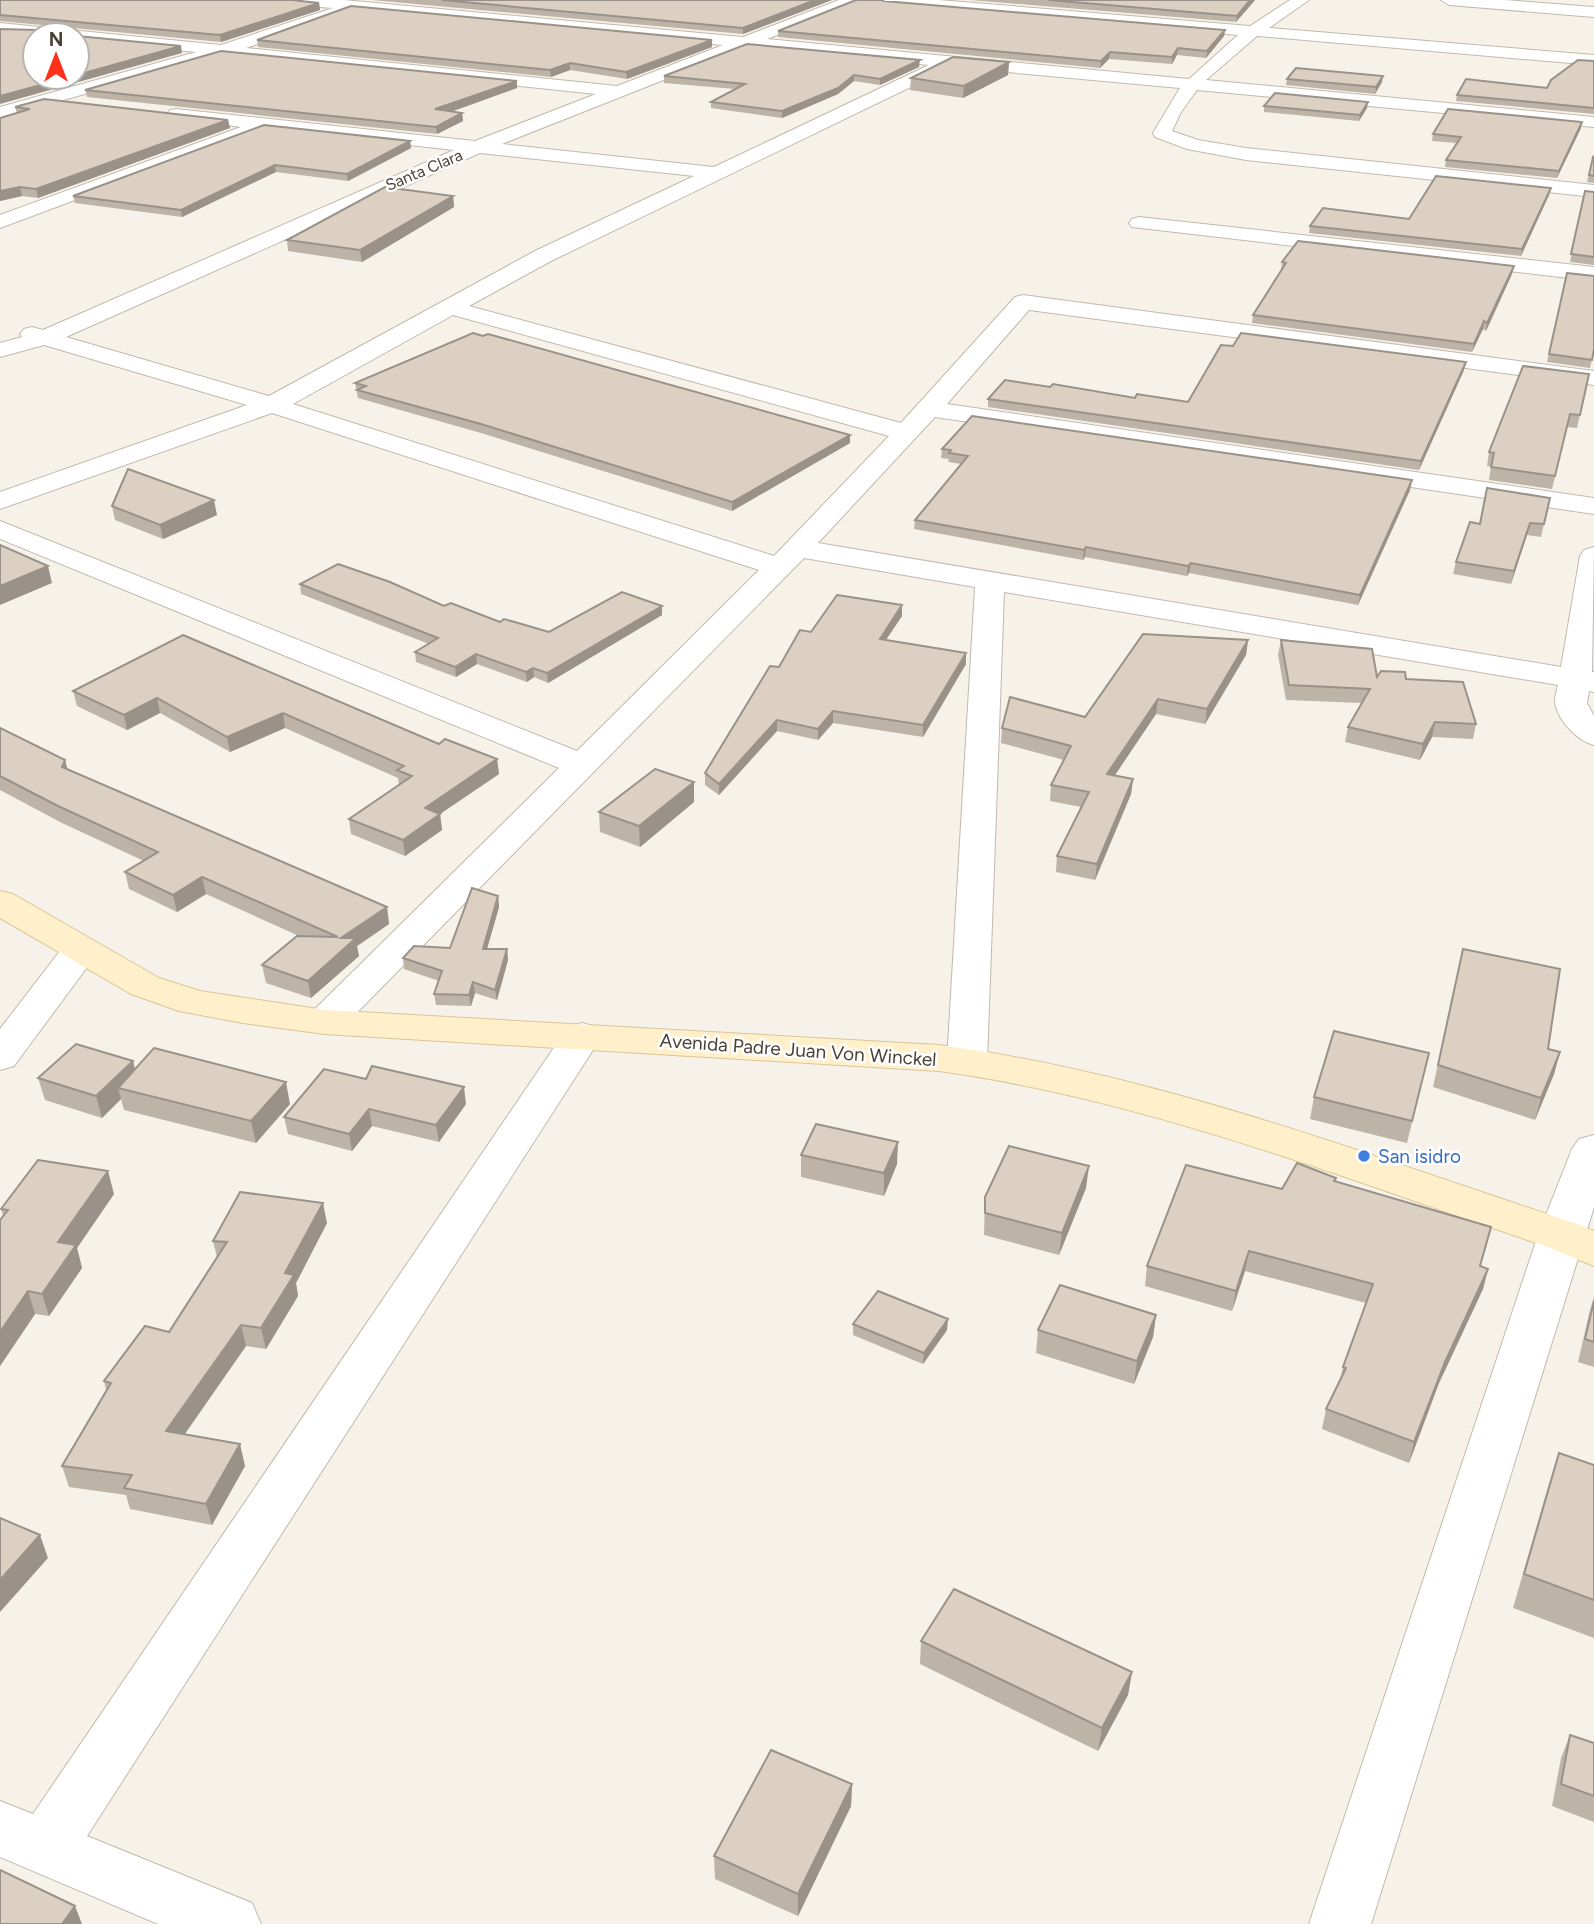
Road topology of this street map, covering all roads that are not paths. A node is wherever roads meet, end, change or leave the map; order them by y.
1 (295, 0) edge
2 (375, 0) edge
3 (853, 0) edge
4 (884, 0) edge
5 (1301, 0) edge
6 (1449, 0) edge
7 (1538, 3) edge
8 (356, 6) junction
9 (1594, 12) edge
10 (0, 28) edge
11 (19, 30) joint
12 (1251, 32) junction
13 (0, 35) edge
14 (91, 37) edge
15 (744, 43) junction
16 (222, 50) junction
17 (1594, 61) edge
18 (948, 62) junction
19 (1193, 83) junction
20 (621, 92) junction
21 (45, 100) junction
22 (100, 106) edge
23 (154, 112) edge
24 (0, 113) edge
25 (1594, 122) edge
26 (264, 124) junction
27 (478, 147) junction
28 (717, 173) junction
29 (1594, 191) edge
30 (0, 222) edge
31 (1139, 223) dead end
32 (1594, 274) edge
33 (449, 307) junction
34 (0, 324) edge
35 (44, 338) junction
36 (0, 351) edge
37 (1594, 378) edge
38 (272, 405) junction
39 (929, 410) junction
40 (907, 433) junction
41 (0, 501) edge
42 (1594, 506) edge
43 (0, 529) edge
44 (1594, 556) edge
45 (788, 557) junction
46 (990, 579) junction
47 (1585, 680) edge
48 (1594, 735) edge
49 (580, 764) junction
50 (0, 902) edge
51 (80, 951) junction
52 (325, 1022) junction
53 (582, 1036) junction
54 (0, 1057) edge
55 (967, 1062) junction
56 (1594, 1149) edge
57 (1578, 1242) edge
58 (22, 1838) edge
59 (230, 1924) edge
60 (1340, 1924) edge

1 - 8 street
2 - 8 street
3 - 15 street, Santa Clara
4 - 12 street
5 - 12 street
6 - 7 street
7 - 9 street
8 - 15 street
8 - 16 street
10 - 11 street
11 - 13 street
12 - 17 street
12 - 19 street
14 - 16 street
15 - 18 street
15 - 20 street, Santa Clara
16 - 20 street
16 - 21 street
18 - 19 street
18 - 28 street
19 - 25 street
19 - 29 street
20 - 27 street, Santa Clara
21 - 22 street
21 - 24 street
23 - 26 street
26 - 27 street
26 - 30 street
27 - 28 street
27 - 35 street, Santa Clara
28 - 33 street
31 - 32 street
33 - 38 street
33 - 40 street
34 - 35 street
35 - 36 street, Santa Clara
35 - 38 street
37 - 39 street
38 - 41 street
38 - 45 street
39 - 40 street
39 - 42 street
40 - 45 street
43 - 49 street
44 - 47 street
45 - 46 street
45 - 49 street
46 - 47 street
46 - 55 street
47 - 48 street
49 - 52 street
50 - 51 main road, Avenida Padre Juan Von Winckel
51 - 52 main road, Avenida Padre Juan Von Winckel
51 - 54 street
52 - 53 main road, Avenida Padre Juan Von Winckel
53 - 55 main road, Avenida Padre Juan Von Winckel
53 - 58 street
55 - 57 main road, Avenida Padre Juan Von Winckel
56 - 57 street
57 - 60 street
58 - 59 street

